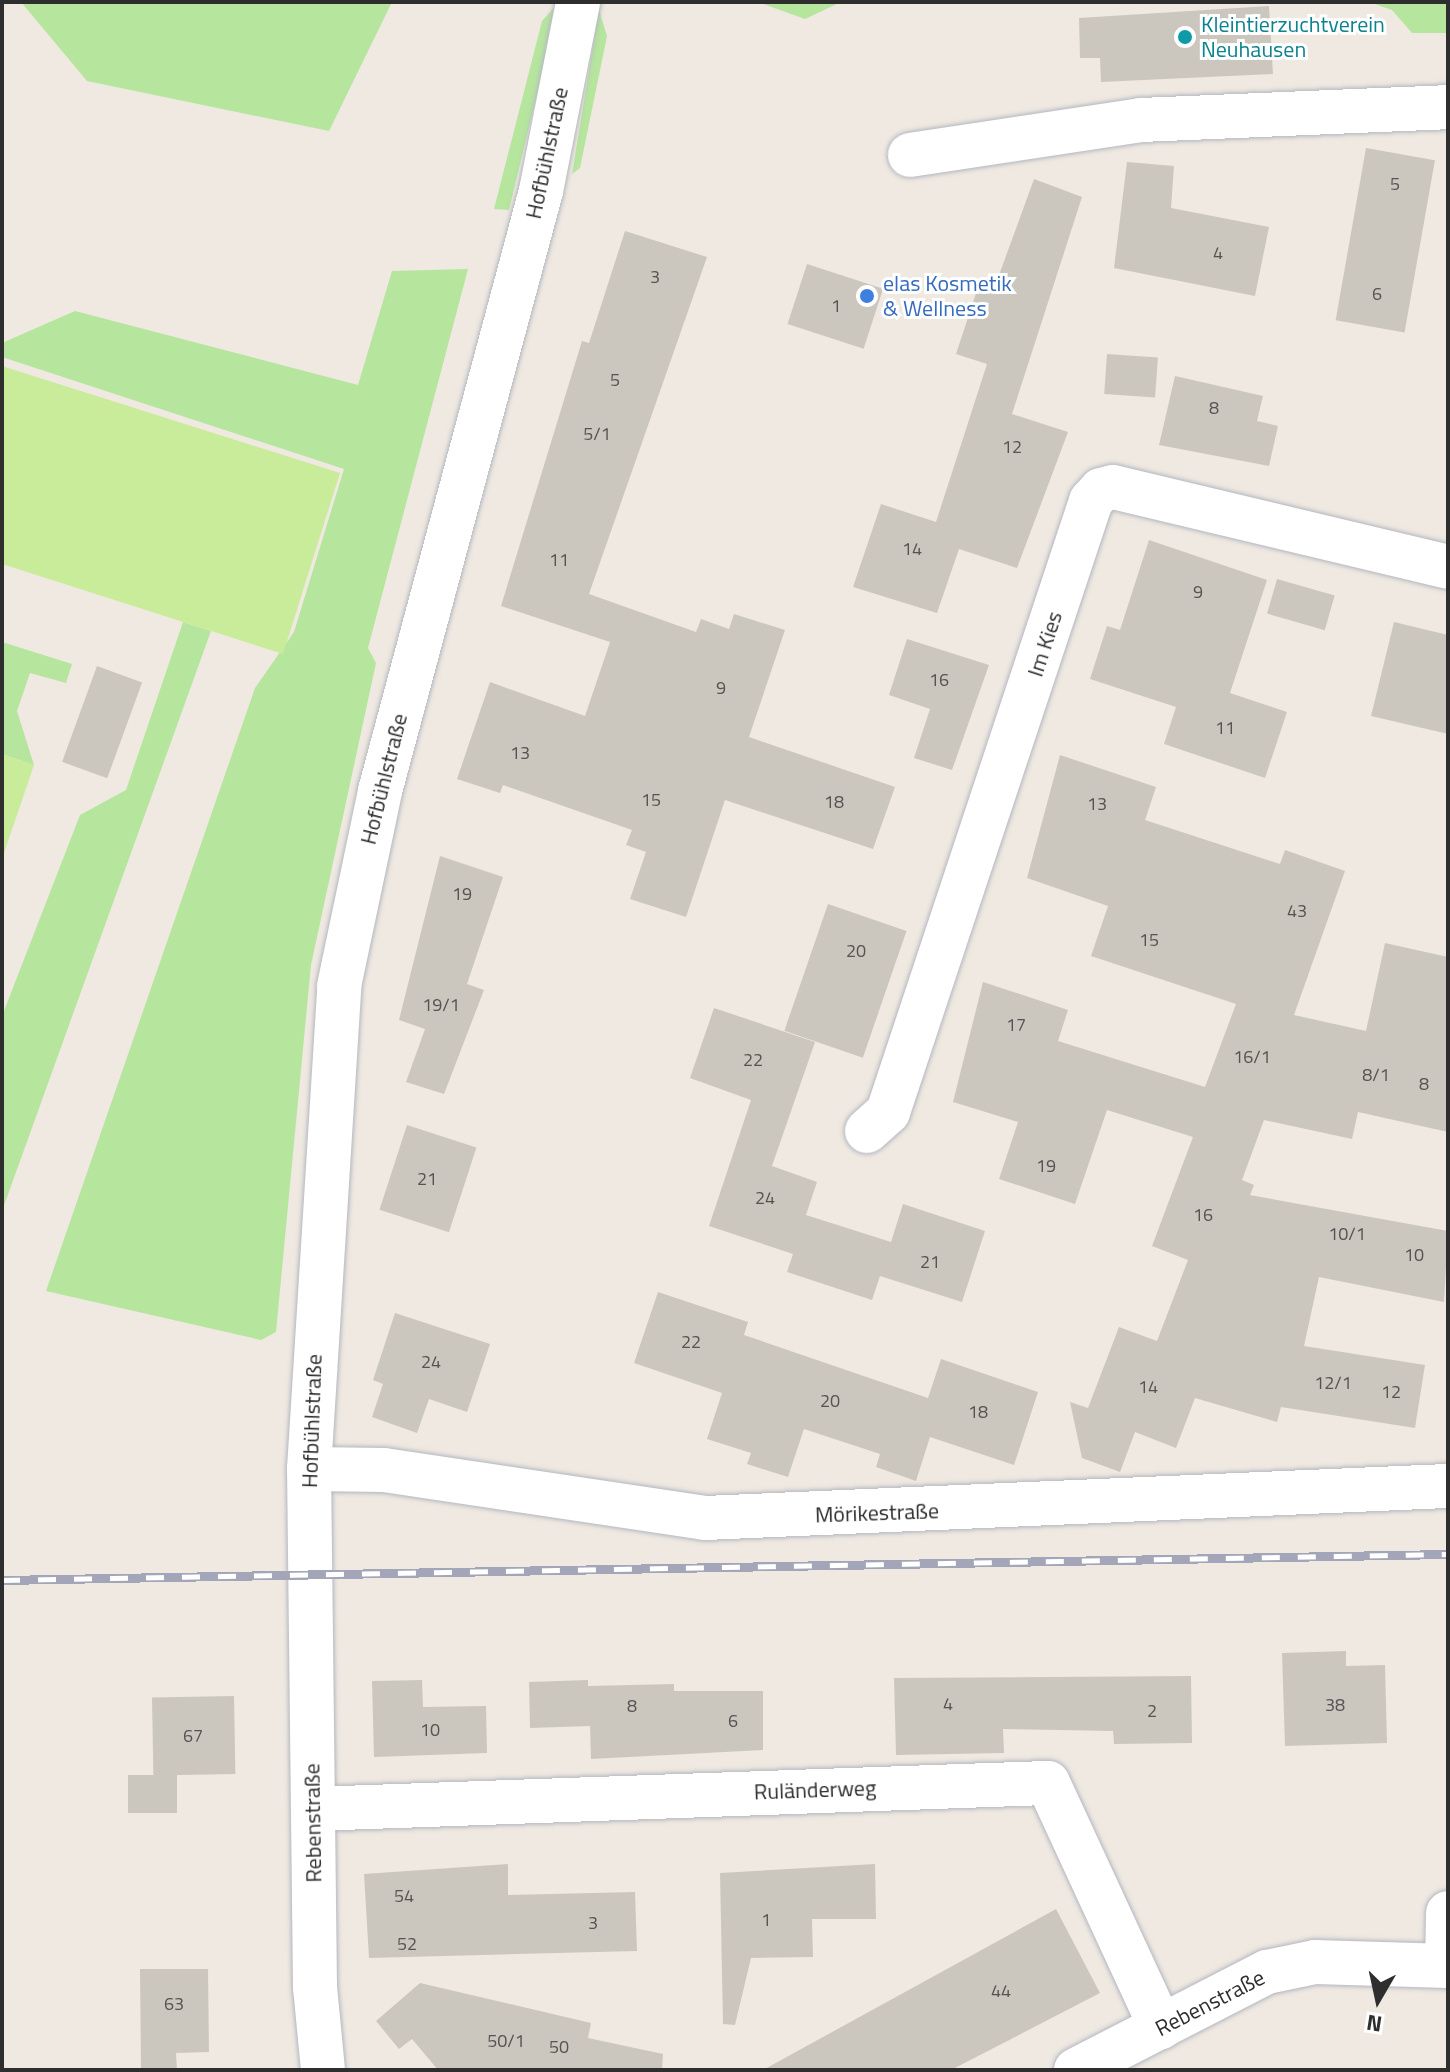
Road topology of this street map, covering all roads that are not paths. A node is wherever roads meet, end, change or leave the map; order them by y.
1 (578, 2) edge
2 (1448, 107) edge
3 (910, 155) dead end
4 (1448, 567) edge
5 (867, 1131) dead end
6 (309, 1469) junction
7 (1448, 1486) edge
8 (311, 1575) joint
9 (313, 1809) junction
10 (1448, 1913) edge
11 (1447, 1966) edge
12 (1161, 2027) junction
13 (1098, 2065) edge
14 (323, 2070) edge

1 - 6 street, Hofbühlstraße
2 - 3 street
4 - 5 street, Im Kies
6 - 7 street, Mörikestraße
6 - 8 street, Hofbühlstraße
8 - 9 street, Rebenstraße
9 - 12 street, Ruländerweg
9 - 14 street, Rebenstraße
10 - 11 street, Rebenstraße
11 - 12 street, Rebenstraße
12 - 13 street, Rebenstraße

